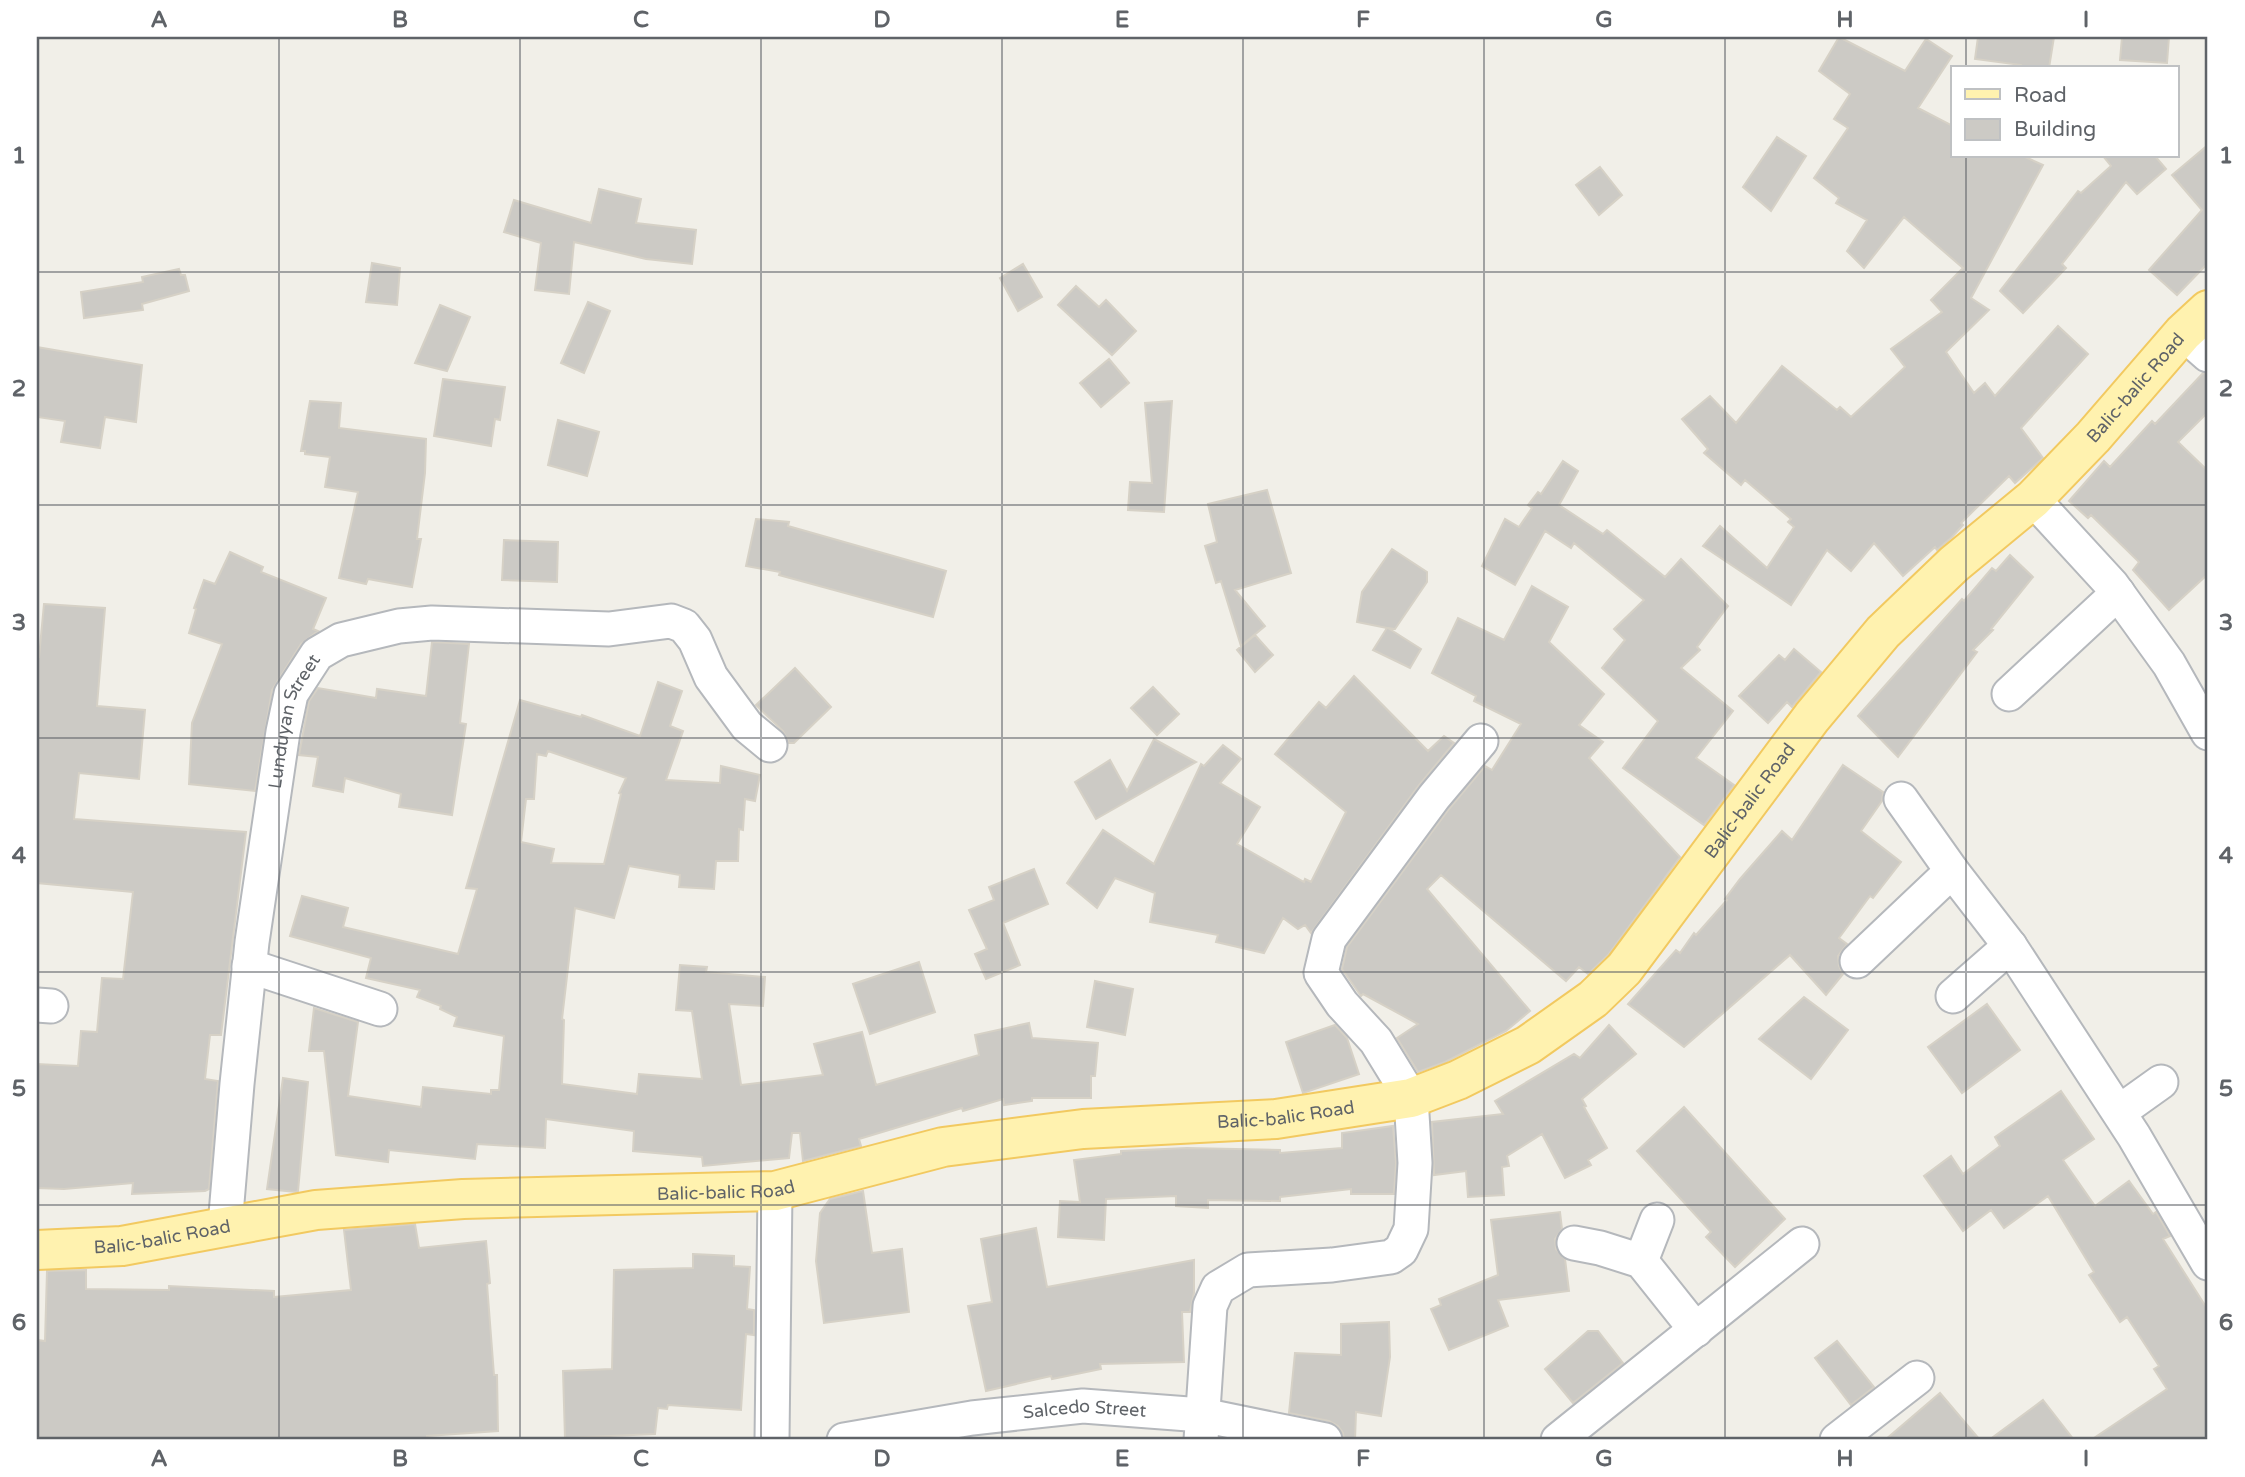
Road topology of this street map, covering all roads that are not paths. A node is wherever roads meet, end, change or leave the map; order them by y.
1 (2200, 333) edge
2 (2033, 499) junction
3 (2118, 593) junction
4 (2009, 694) dead end
5 (2208, 733) edge
6 (1481, 741) dead end
7 (770, 745) dead end
8 (1901, 799) dead end
9 (1952, 871) junction
10 (2010, 946) junction
11 (1857, 961) dead end
12 (249, 967) junction
13 (1953, 996) dead end
14 (380, 1009) dead end
15 (2161, 1082) dead end
16 (1412, 1098) junction
17 (2119, 1112) junction
18 (775, 1191) junction
19 (1657, 1220) dead end
20 (225, 1226) junction
21 (1574, 1243) dead end
22 (1802, 1244) dead end
23 (37, 1250) edge
24 (1641, 1261) junction
25 (2208, 1262) edge
26 (1696, 1330) junction
27 (1917, 1378) dead end
28 (1201, 1427) edge
29 (971, 1429) edge
30 (772, 1440) edge
31 (844, 1440) edge
32 (1325, 1440) edge
33 (1558, 1440) edge
34 (1837, 1440) edge

1 - 2 main road, Balic-balic Road
2 - 3 street
2 - 16 main road, Balic-balic Road
3 - 4 street
3 - 5 street
6 - 16 street
7 - 12 street, Lunduyan Street
8 - 9 street
9 - 10 street
9 - 11 street
10 - 13 street
10 - 17 street
12 - 14 street
12 - 20 street, Lunduyan Street
15 - 17 street
16 - 18 main road, Balic-balic Road
16 - 28 street
17 - 25 street
18 - 20 main road, Balic-balic Road
18 - 30 street
19 - 24 street
20 - 23 main road, Balic-balic Road
21 - 24 street
22 - 26 street
24 - 26 street
26 - 33 street
27 - 34 street
28 - 29 street, Salcedo Street
28 - 32 street, Salcedo Street
29 - 31 street, Salcedo Street

